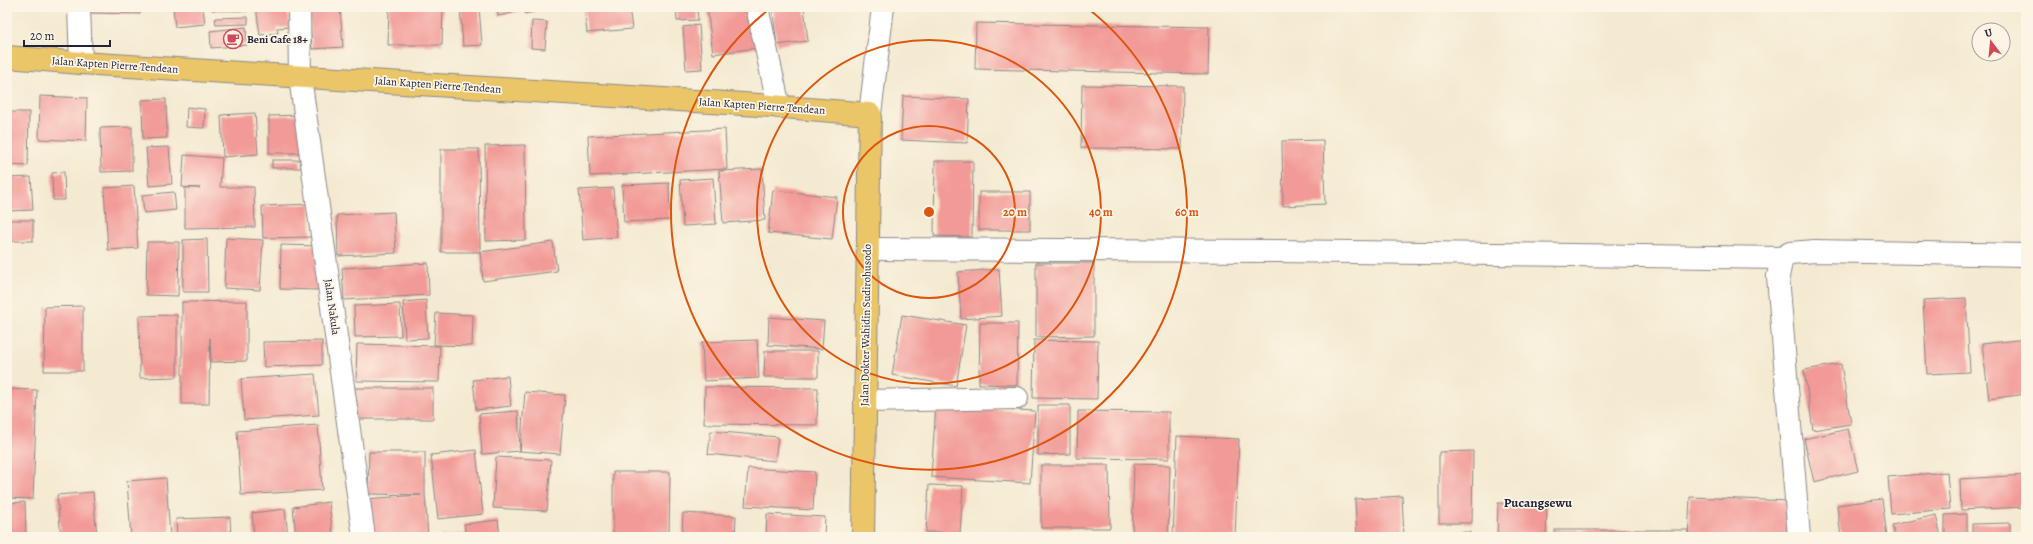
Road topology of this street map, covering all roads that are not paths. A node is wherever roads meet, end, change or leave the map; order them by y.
1 (78, 7) edge
2 (299, 7) edge
3 (757, 7) edge
4 (882, 7) edge
5 (7, 57) edge
6 (81, 63) junction
7 (300, 77) junction
8 (779, 107) junction
9 (870, 114) junction
10 (868, 249) junction
11 (2026, 255) edge
12 (1782, 258) junction
13 (1017, 398) dead end
14 (865, 401) junction
15 (364, 537) edge
16 (863, 537) edge
17 (1798, 537) edge

1 - 6 street
2 - 7 street, Jalan Nakula
3 - 8 street
4 - 9 street
5 - 6 main road, Jalan Kapten Pierre Tendean
6 - 7 main road, Jalan Kapten Pierre Tendean
7 - 8 main road, Jalan Kapten Pierre Tendean
7 - 15 street, Jalan Nakula
8 - 9 main road, Jalan Kapten Pierre Tendean
9 - 10 main road, Jalan Dokter Wahidin Sudirohusodo
10 - 12 street
10 - 14 main road, Jalan Dokter Wahidin Sudirohusodo
11 - 12 street
12 - 17 street
13 - 14 street
14 - 16 main road, Jalan Dokter Wahidin Sudirohusodo

